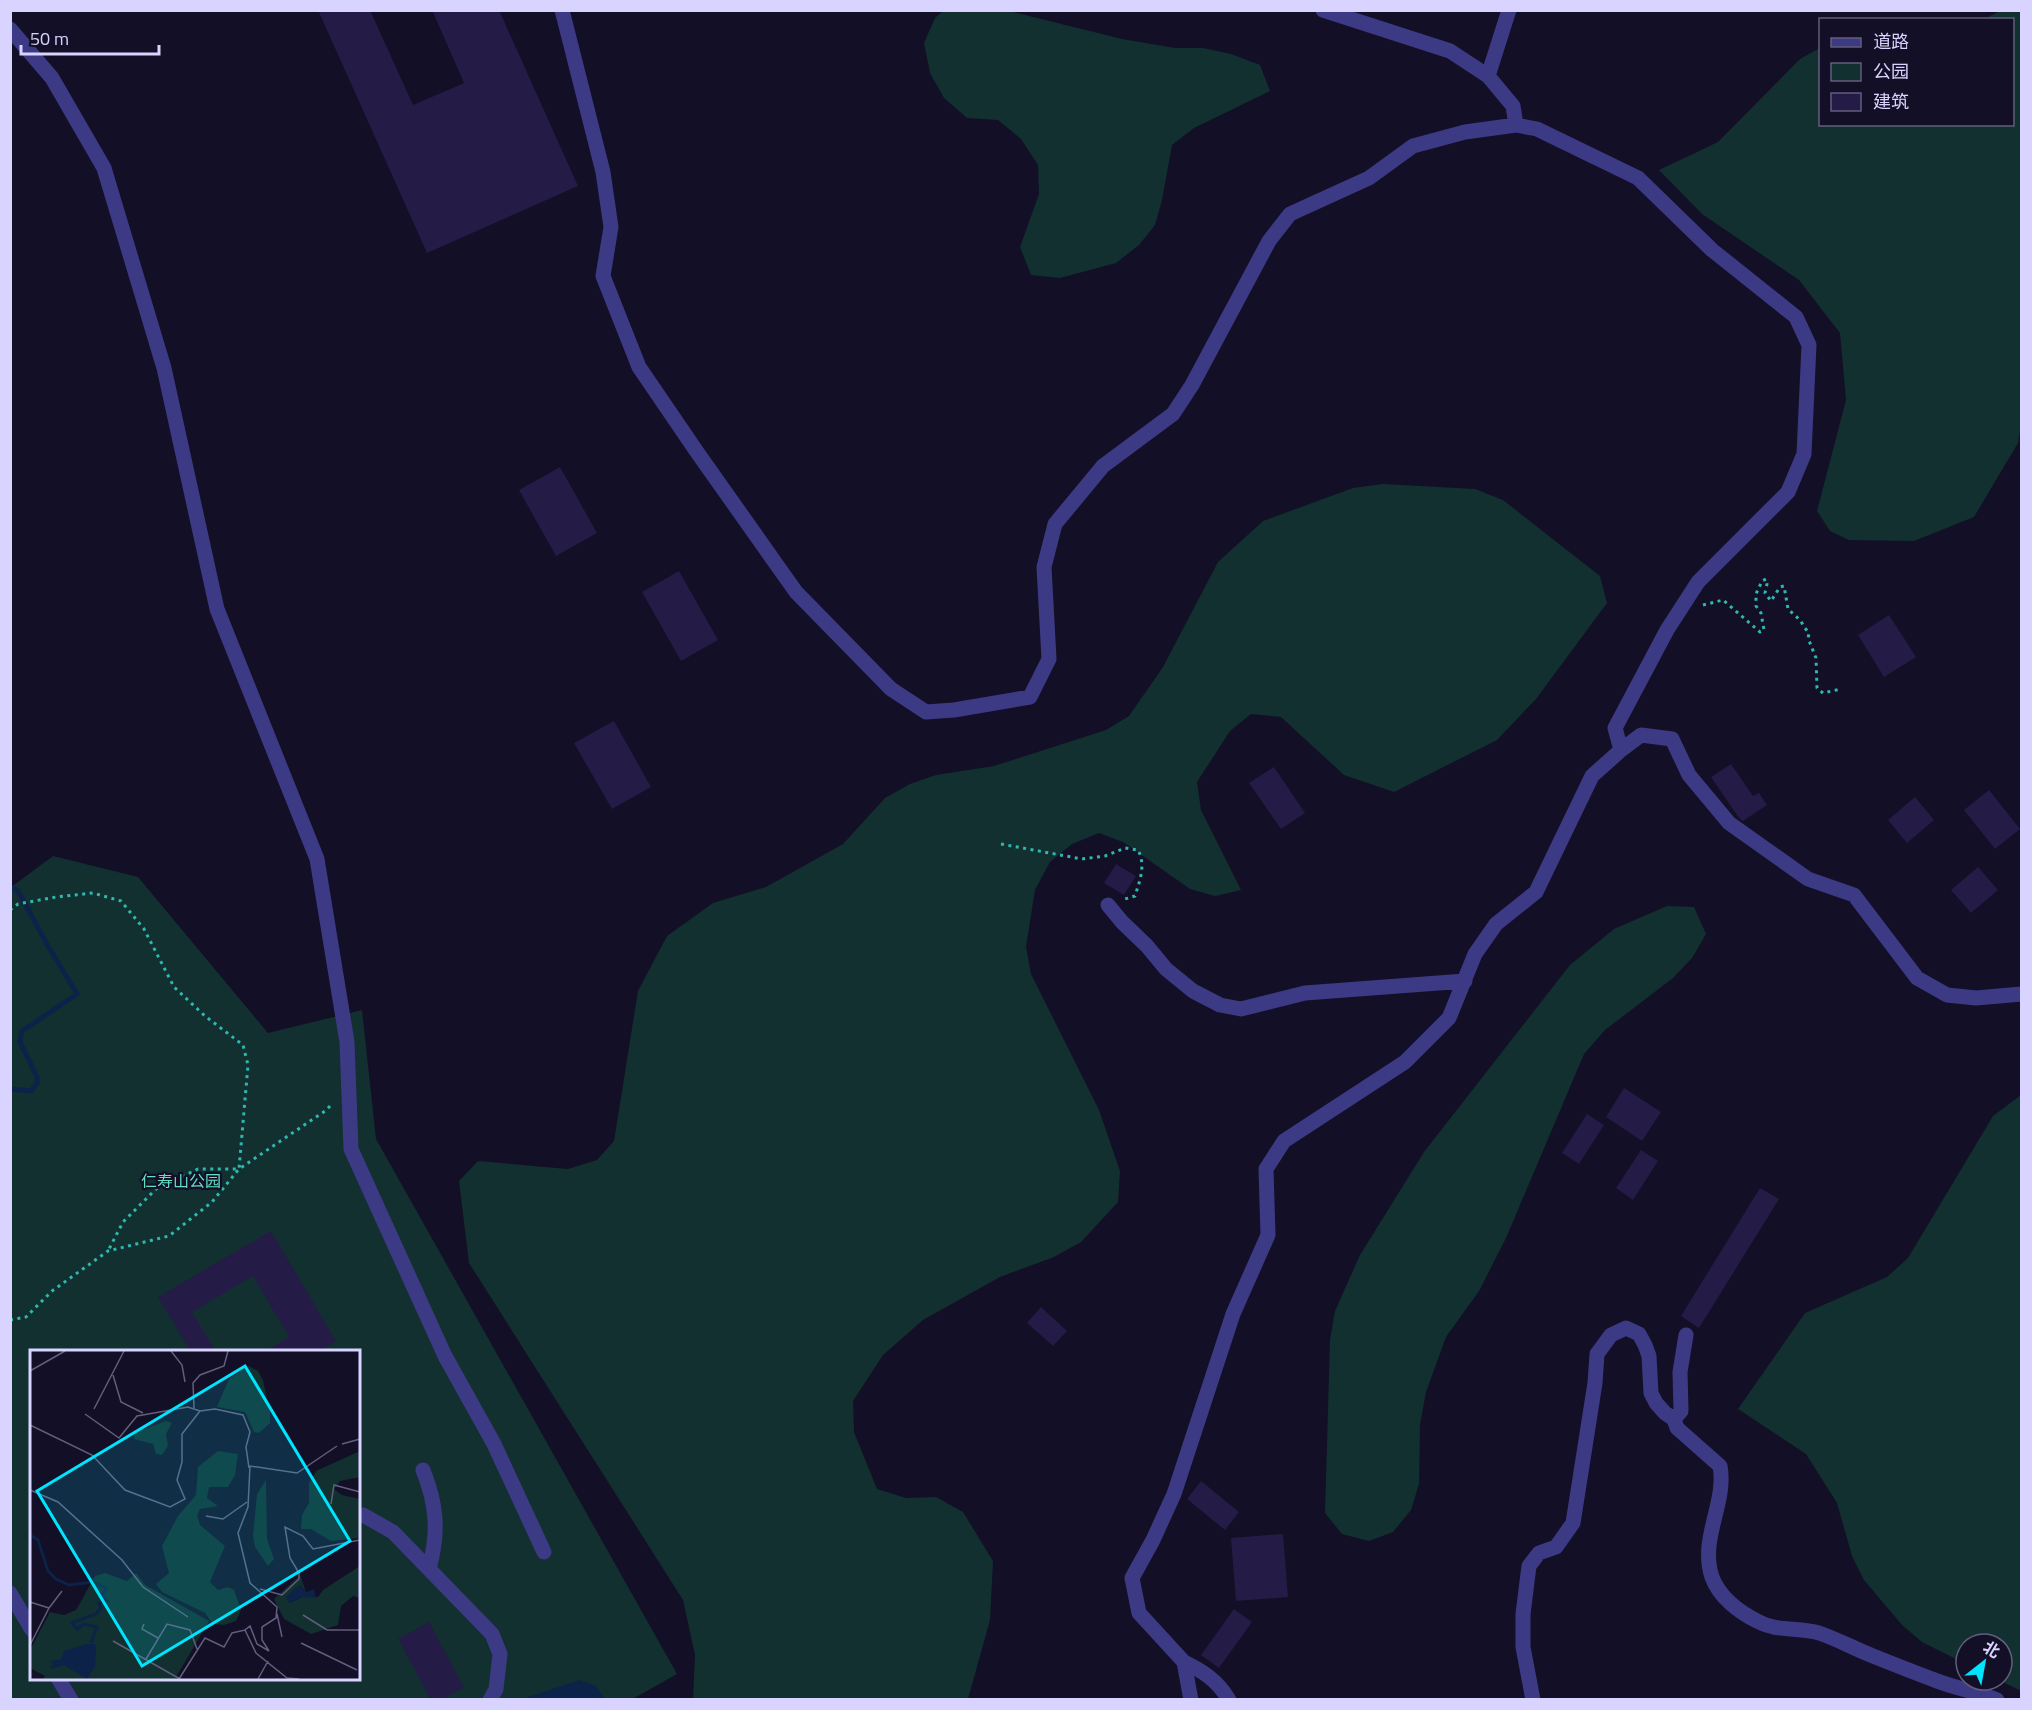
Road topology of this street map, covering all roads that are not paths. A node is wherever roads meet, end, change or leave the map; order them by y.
1 (562, 10) edge
2 (1323, 10) edge
3 (1509, 10) edge
4 (10, 29) edge
5 (1488, 76) junction
6 (1516, 125) junction
7 (1621, 750) junction
8 (1108, 905) road end
9 (1464, 981) junction
10 (2022, 994) edge
11 (1686, 1335) dead end
12 (1674, 1419) junction
13 (423, 1470) dead end
14 (360, 1516) edge
15 (544, 1552) dead end
16 (429, 1569) junction
17 (10, 1593) edge
18 (30, 1627) edge
19 (1184, 1662) junction
20 (59, 1680) edge
21 (71, 1700) edge
22 (490, 1700) edge
23 (1191, 1700) edge
24 (1228, 1700) edge
25 (1533, 1700) edge
26 (1997, 1700) edge

1 - 6 street
2 - 5 street
3 - 5 street
4 - 15 street
5 - 6 street
6 - 7 street
7 - 9 street
7 - 10 street
8 - 9 street
9 - 19 street
11 - 12 street
12 - 25 street
12 - 26 street
13 - 16 street
14 - 16 street
16 - 22 street
17 - 18 street
19 - 23 street
19 - 24 street
20 - 21 street

